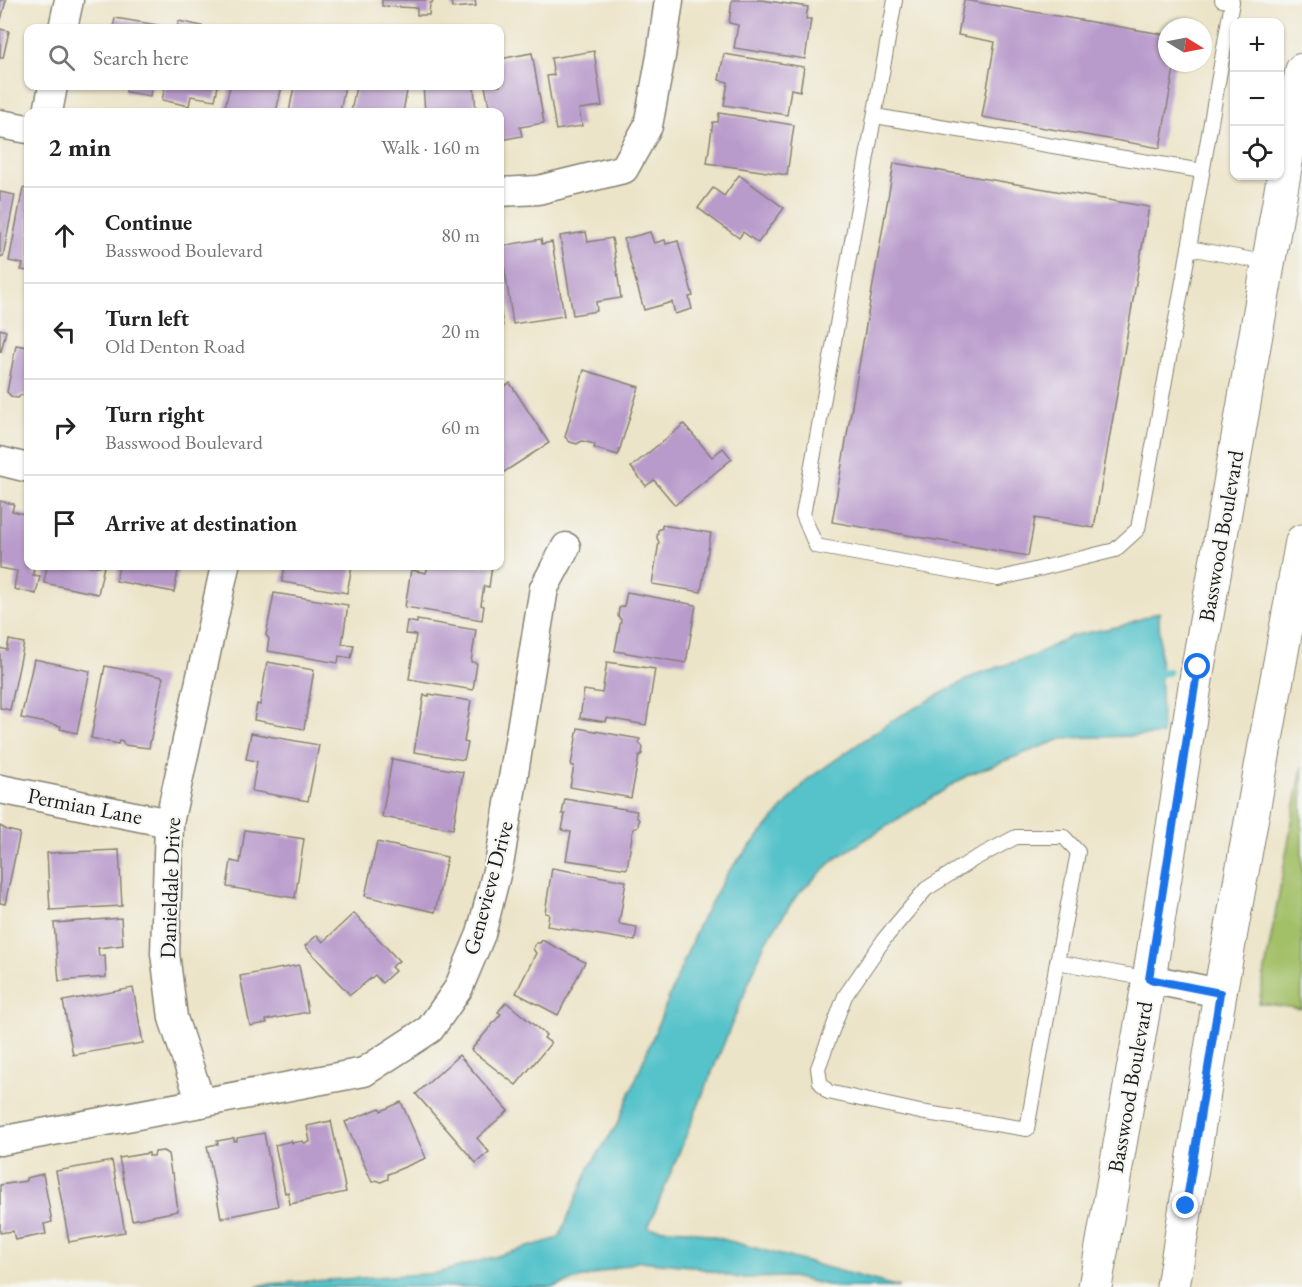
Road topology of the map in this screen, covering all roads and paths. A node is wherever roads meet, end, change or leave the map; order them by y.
1 (69, 0) edge
2 (669, 0) edge
3 (895, 0) edge
4 (1222, 0) edge
5 (64, 24) edge
6 (1302, 70) edge
7 (52, 90) edge
8 (49, 108) edge
9 (875, 116) junction
10 (0, 123) edge
11 (24, 128) edge
12 (1202, 171) junction
13 (504, 192) edge
14 (1189, 248) junction
15 (1269, 263) junction
16 (0, 461) edge
17 (24, 467) edge
18 (1302, 541) edge
19 (566, 547) dead end
20 (224, 570) edge
21 (0, 789) edge
22 (169, 823) junction
23 (1057, 962) junction
24 (1149, 979) junction
25 (1220, 993) junction
26 (201, 1103) junction
27 (0, 1141) edge
28 (1095, 1287) edge
29 (1173, 1287) edge

1 - 5 street
2 - 13 street
3 - 9 lane
4 - 12 lane
6 - 15 main road, Basswood Boulevard
7 - 8 street
9 - 12 lane
9 - 14 lane
10 - 11 street
12 - 14 lane
14 - 15 lane
15 - 24 main road, Basswood Boulevard
16 - 17 street
18 - 25 main road
19 - 26 street, Genevieve Drive
20 - 22 street, Danieldale Drive
21 - 22 street, Permian Lane
22 - 26 street, Danieldale Drive
23 - 23 lane
23 - 24 lane
24 - 25 street
24 - 28 main road, Basswood Boulevard
25 - 29 main road
26 - 27 street, Genevieve Drive

